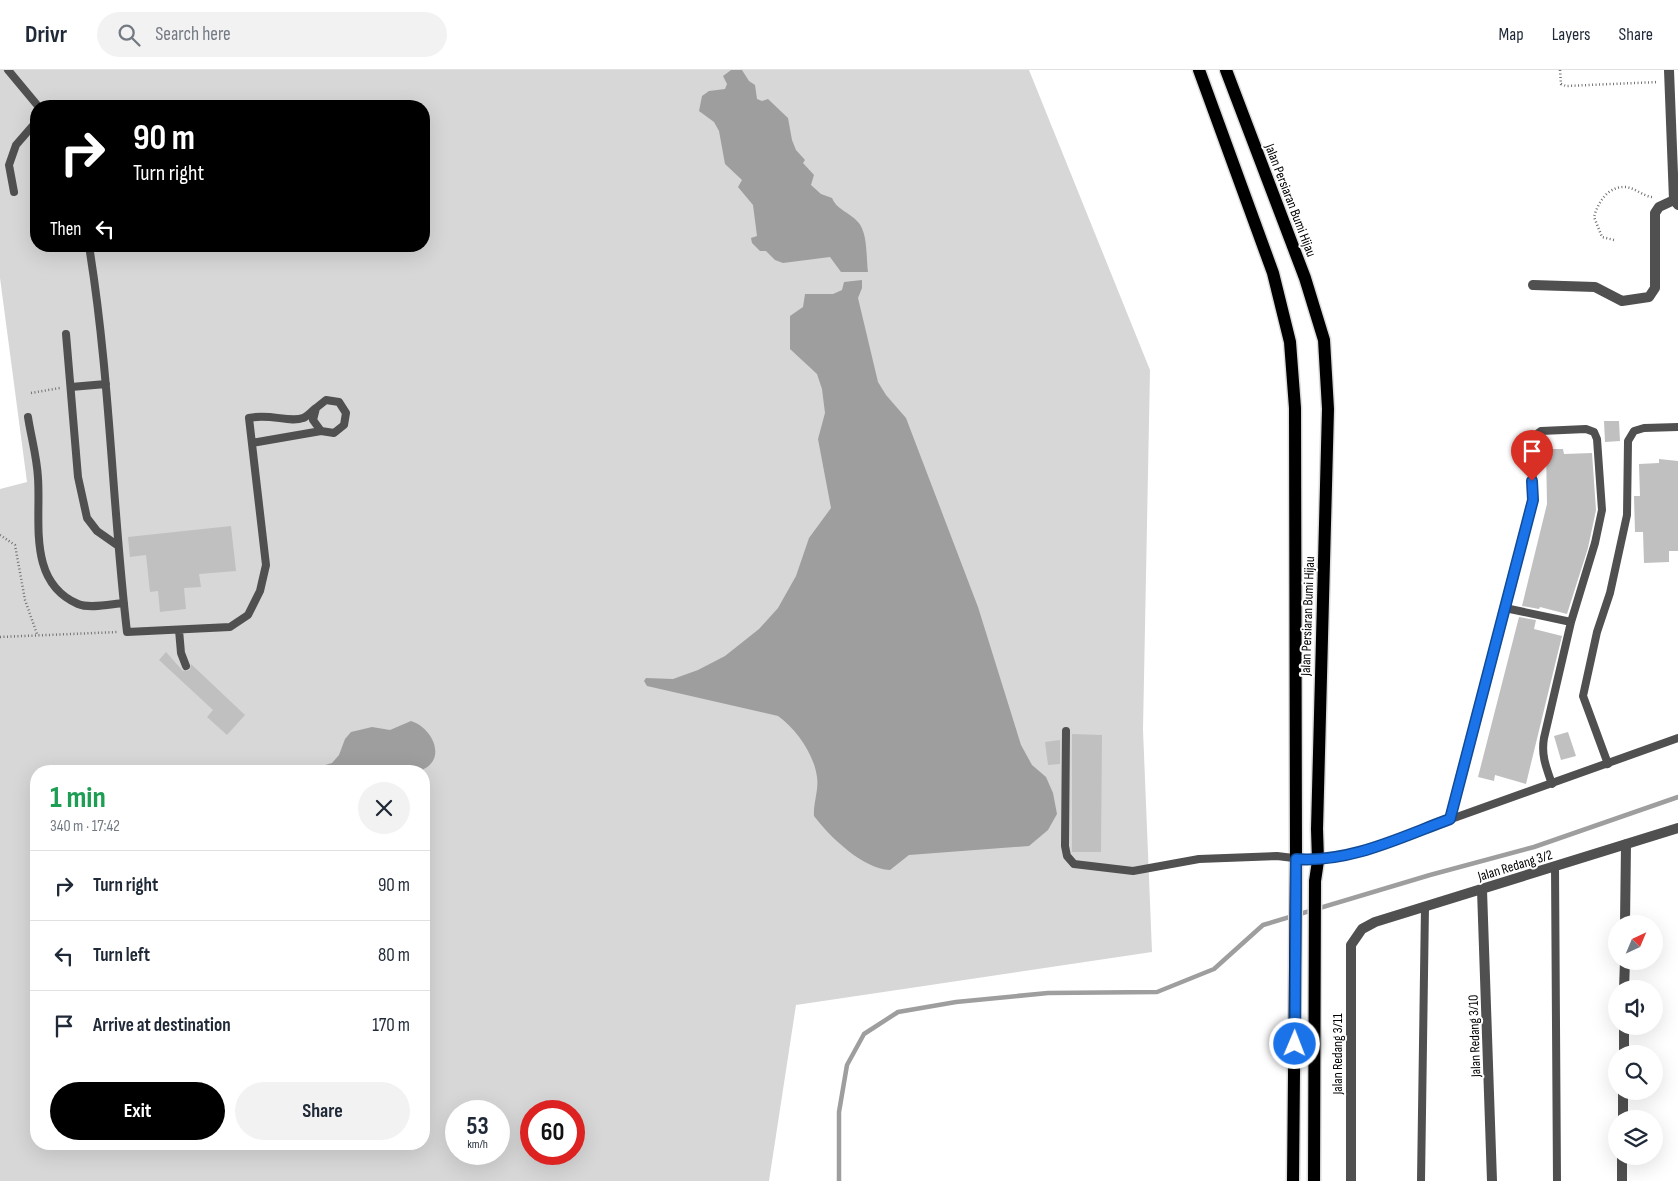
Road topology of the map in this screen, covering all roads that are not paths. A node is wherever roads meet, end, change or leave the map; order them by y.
1 (1198, 70) edge
2 (1226, 70) edge
3 (10, 72) edge
4 (1669, 75) edge
5 (33, 100) edge
6 (30, 129) edge
7 (14, 192) dead end
8 (1675, 200) edge
9 (91, 252) edge
10 (1533, 285) dead end
11 (66, 334) dead end
12 (106, 384) junction
13 (71, 387) junction
14 (316, 408) junction
15 (28, 417) dead end
16 (1678, 427) edge
17 (321, 431) junction
18 (252, 443) junction
19 (117, 545) junction
20 (124, 603) junction
21 (1505, 608) junction
22 (1571, 622) junction
23 (180, 630) junction
24 (186, 666) dead end
25 (1066, 731) dead end
26 (1678, 738) edge
27 (1608, 764) junction
28 (1552, 784) junction
29 (1450, 819) junction
30 (1678, 828) edge
31 (1626, 844) junction
32 (1296, 859) junction
33 (1318, 861) junction
34 (1555, 867) junction
35 (1482, 890) junction
36 (1425, 906) junction
37 (1625, 915) edge
38 (1362, 929) joint
39 (1622, 1165) edge
40 (1293, 1181) edge
41 (1314, 1181) edge
42 (1351, 1181) edge
43 (1421, 1181) edge
44 (1492, 1181) edge
45 (1557, 1181) edge
46 (1622, 1181) edge

1 - 32 main road, Jalan Persiaran Bumi Hijau
2 - 33 main road, Jalan Persiaran Bumi Hijau
3 - 5 lane
4 - 8 street
6 - 7 lane
8 - 10 street
9 - 12 lane
11 - 13 lane
12 - 13 lane
12 - 19 lane
13 - 19 lane
14 - 17 lane
14 - 17 lane
14 - 18 lane
15 - 20 lane
16 - 27 lane
17 - 18 lane
18 - 23 lane
19 - 20 lane
20 - 23 lane
21 - 22 lane
21 - 22 lane
21 - 29 lane
22 - 28 lane
23 - 24 lane
25 - 32 lane
26 - 27 lane
27 - 28 lane
28 - 29 lane
29 - 33 lane
30 - 31 street, Jalan Redang 3/2
31 - 34 street, Jalan Redang 3/2
31 - 37 street
32 - 33 lane
32 - 40 main road, Jalan Persiaran Bumi Hijau
33 - 41 main road, Jalan Persiaran Bumi Hijau
34 - 35 street, Jalan Redang 3/2
34 - 45 lane
35 - 36 street, Jalan Redang 3/2
35 - 44 street, Jalan Redang 3/10
36 - 38 street, Jalan Redang 3/2
36 - 43 lane
38 - 42 street, Jalan Redang 3/11
39 - 46 street

